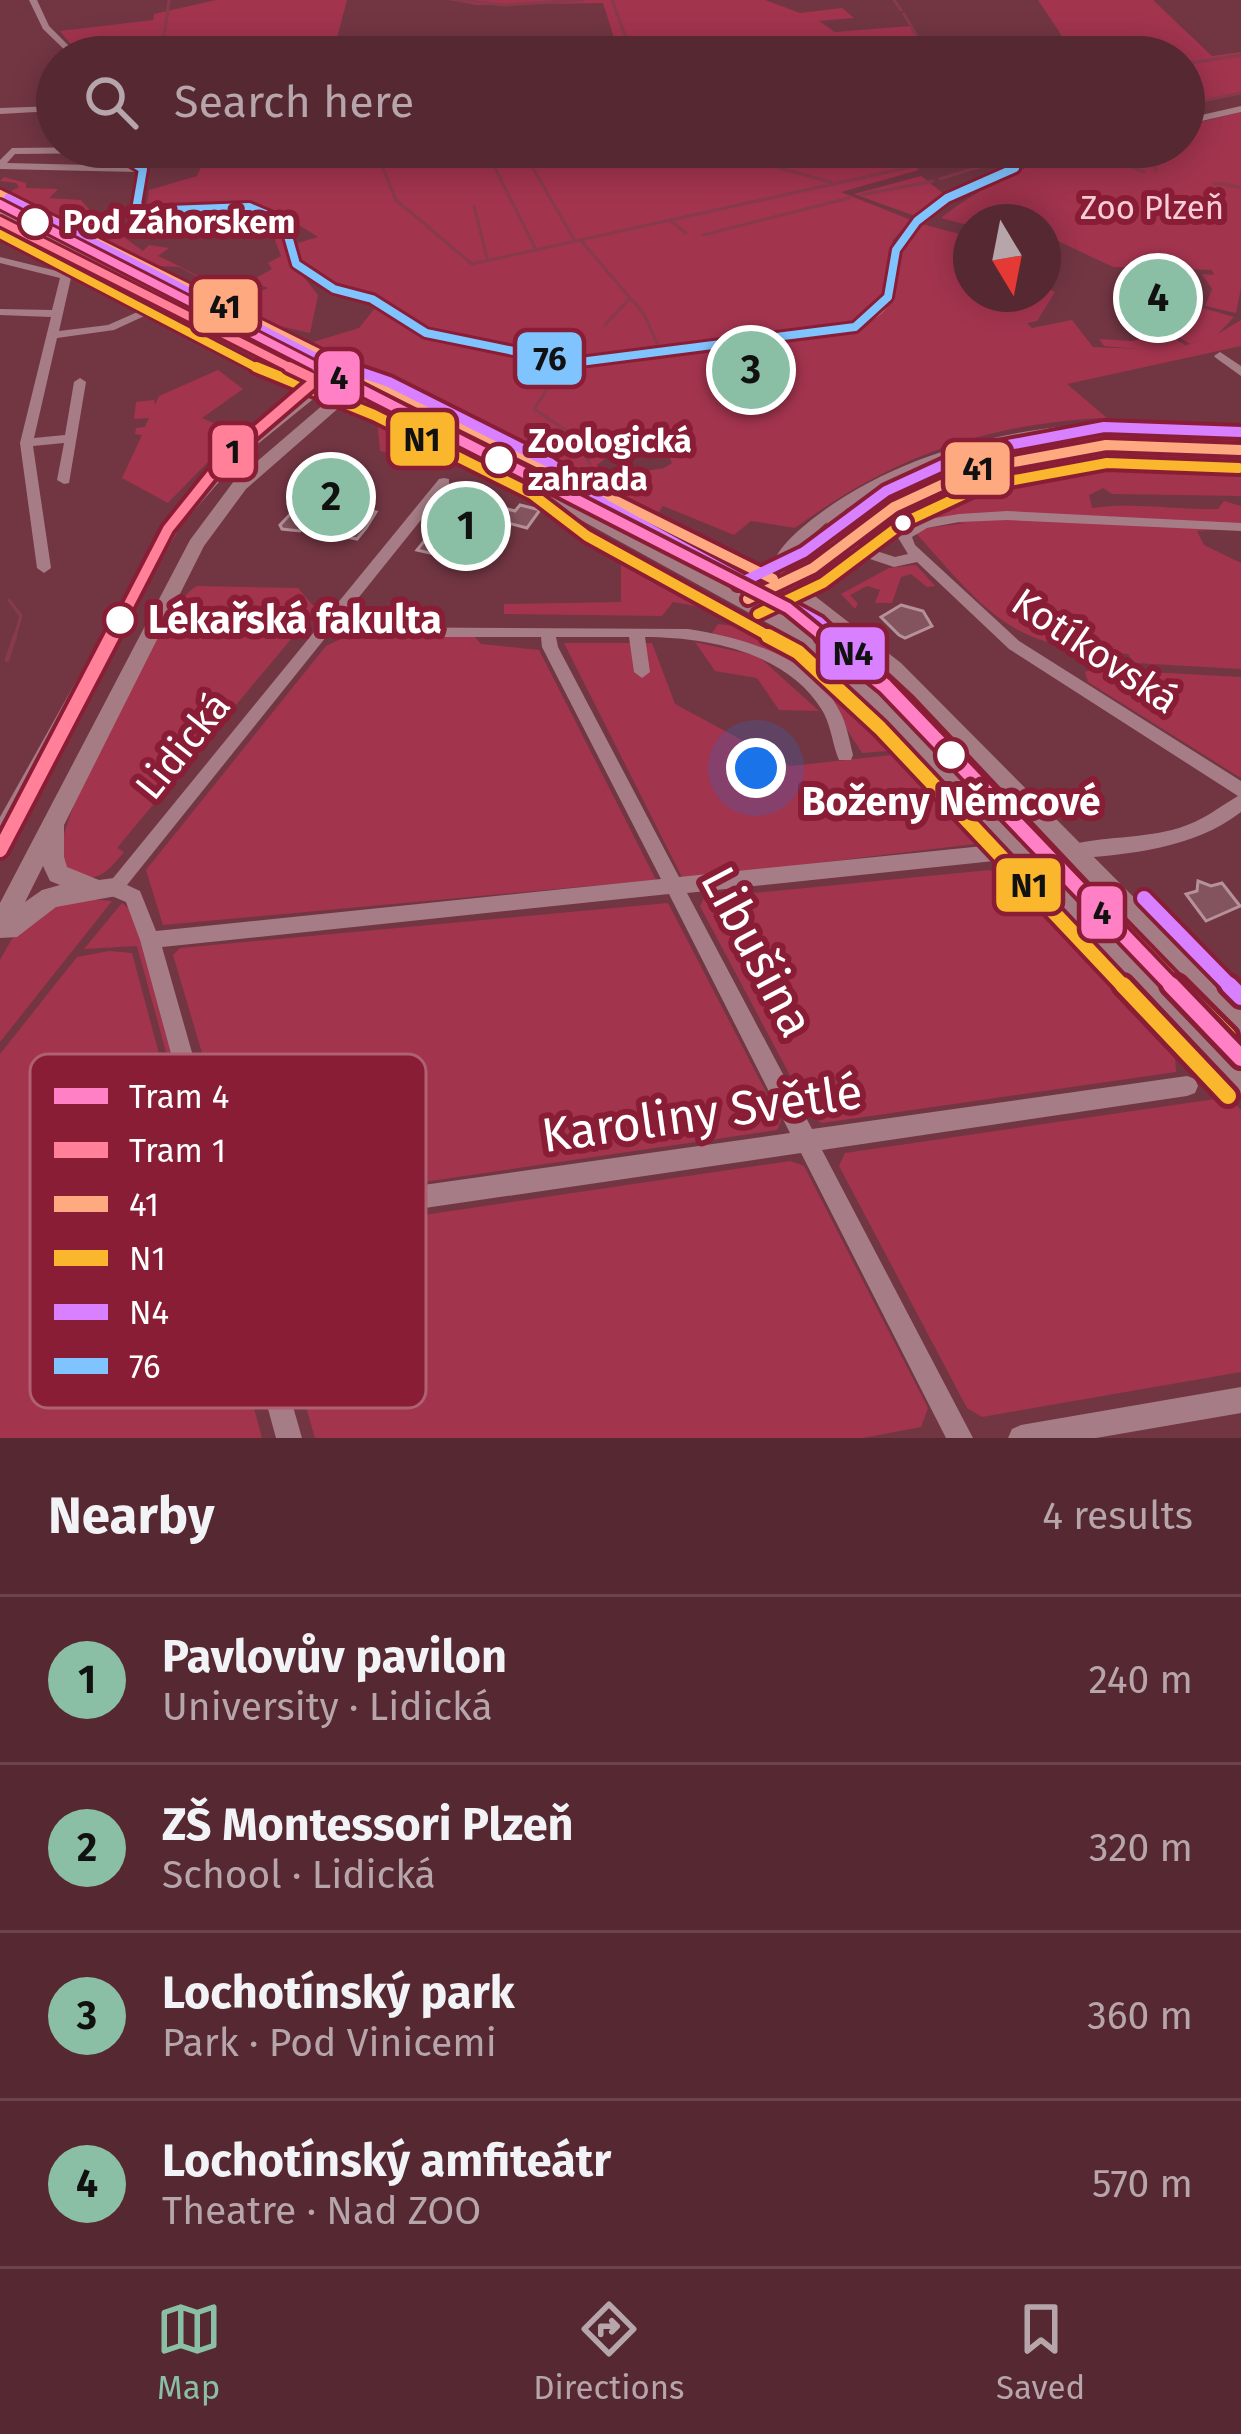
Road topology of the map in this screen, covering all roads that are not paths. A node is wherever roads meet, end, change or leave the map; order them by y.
1 (33, 0) edge
2 (54, 36) edge
3 (36, 107) edge
4 (1241, 109) edge
5 (0, 111) edge
6 (1205, 117) edge
7 (36, 150) edge
8 (6, 151) edge
9 (1023, 168) edge
10 (143, 169) joint
11 (0, 194) edge
12 (1, 214) edge
13 (119, 252) junction
14 (0, 260) edge
15 (95, 263) junction
16 (66, 276) junction
17 (171, 302) junction
18 (0, 312) edge
19 (57, 314) junction
20 (52, 335) junction
21 (1241, 352) edge
22 (305, 372) junction
23 (1241, 372) edge
24 (80, 382) dead end
25 (342, 382) junction
26 (301, 401) junction
27 (382, 408) junction
28 (327, 411) junction
29 (1241, 432) edge
30 (70, 438) junction
31 (26, 443) junction
32 (1241, 450) edge
33 (64, 480) dead end
34 (444, 482) dead end
35 (843, 505) junction
36 (1241, 527) edge
37 (843, 546) junction
38 (920, 556) junction
39 (44, 568) dead end
40 (773, 579) junction
41 (748, 599) junction
42 (322, 632) junction
43 (548, 632) junction
44 (636, 632) junction
45 (642, 672) dead end
46 (845, 755) dead end
47 (1241, 790) edge
48 (1241, 802) edge
49 (56, 817) junction
50 (0, 838) edge
51 (1022, 850) junction
52 (1072, 851) junction
53 (104, 888) junction
54 (676, 890) junction
55 (0, 927) edge
56 (0, 938) edge
57 (150, 940) junction
58 (1241, 1023) edge
59 (182, 1054) edge
60 (1241, 1084) edge
61 (1187, 1086) dead end
62 (809, 1141) junction
63 (426, 1196) edge
64 (1241, 1400) edge
65 (281, 1408) edge
66 (289, 1438) edge
67 (960, 1438) edge
68 (1021, 1438) edge

1 - 2 street
3 - 5 street
4 - 6 street
7 - 8 street
8 - 10 street
9 - 10 street
11 - 13 main road
12 - 15 main road
13 - 15 street
13 - 25 main road
14 - 16 street
15 - 16 street
15 - 17 main road
16 - 19 street
17 - 20 street
17 - 22 main road
18 - 19 street
19 - 20 street
20 - 31 street
21 - 23 street
22 - 25 main road
22 - 26 main road
24 - 30 street
25 - 26 main road
25 - 27 main road
25 - 28 main road, Lidická
25 - 40 main road
26 - 50 main road
27 - 28 main road
27 - 41 main road
28 - 49 main road, Lidická
29 - 35 street
30 - 31 street
30 - 33 street
31 - 39 street
32 - 37 street
34 - 42 street, Lidická
35 - 37 street
35 - 40 street
36 - 38 street
37 - 38 street
37 - 40 street
38 - 47 street, Kotíkovská
40 - 41 street
40 - 52 main road
41 - 51 main road
42 - 43 street
42 - 53 street, Lidická
43 - 44 street
43 - 54 street, Libušina
44 - 45 street
44 - 46 street
48 - 52 street
49 - 53 main road
49 - 55 main road, Lidická
51 - 54 street
51 - 60 main road
52 - 58 main road
53 - 56 main road
53 - 57 street
54 - 57 street
54 - 62 street, Libušina
57 - 59 street
61 - 62 street, Karoliny Světlé
62 - 63 street, Karoliny Světlé
62 - 67 street, Libušina
64 - 68 street
65 - 66 street

